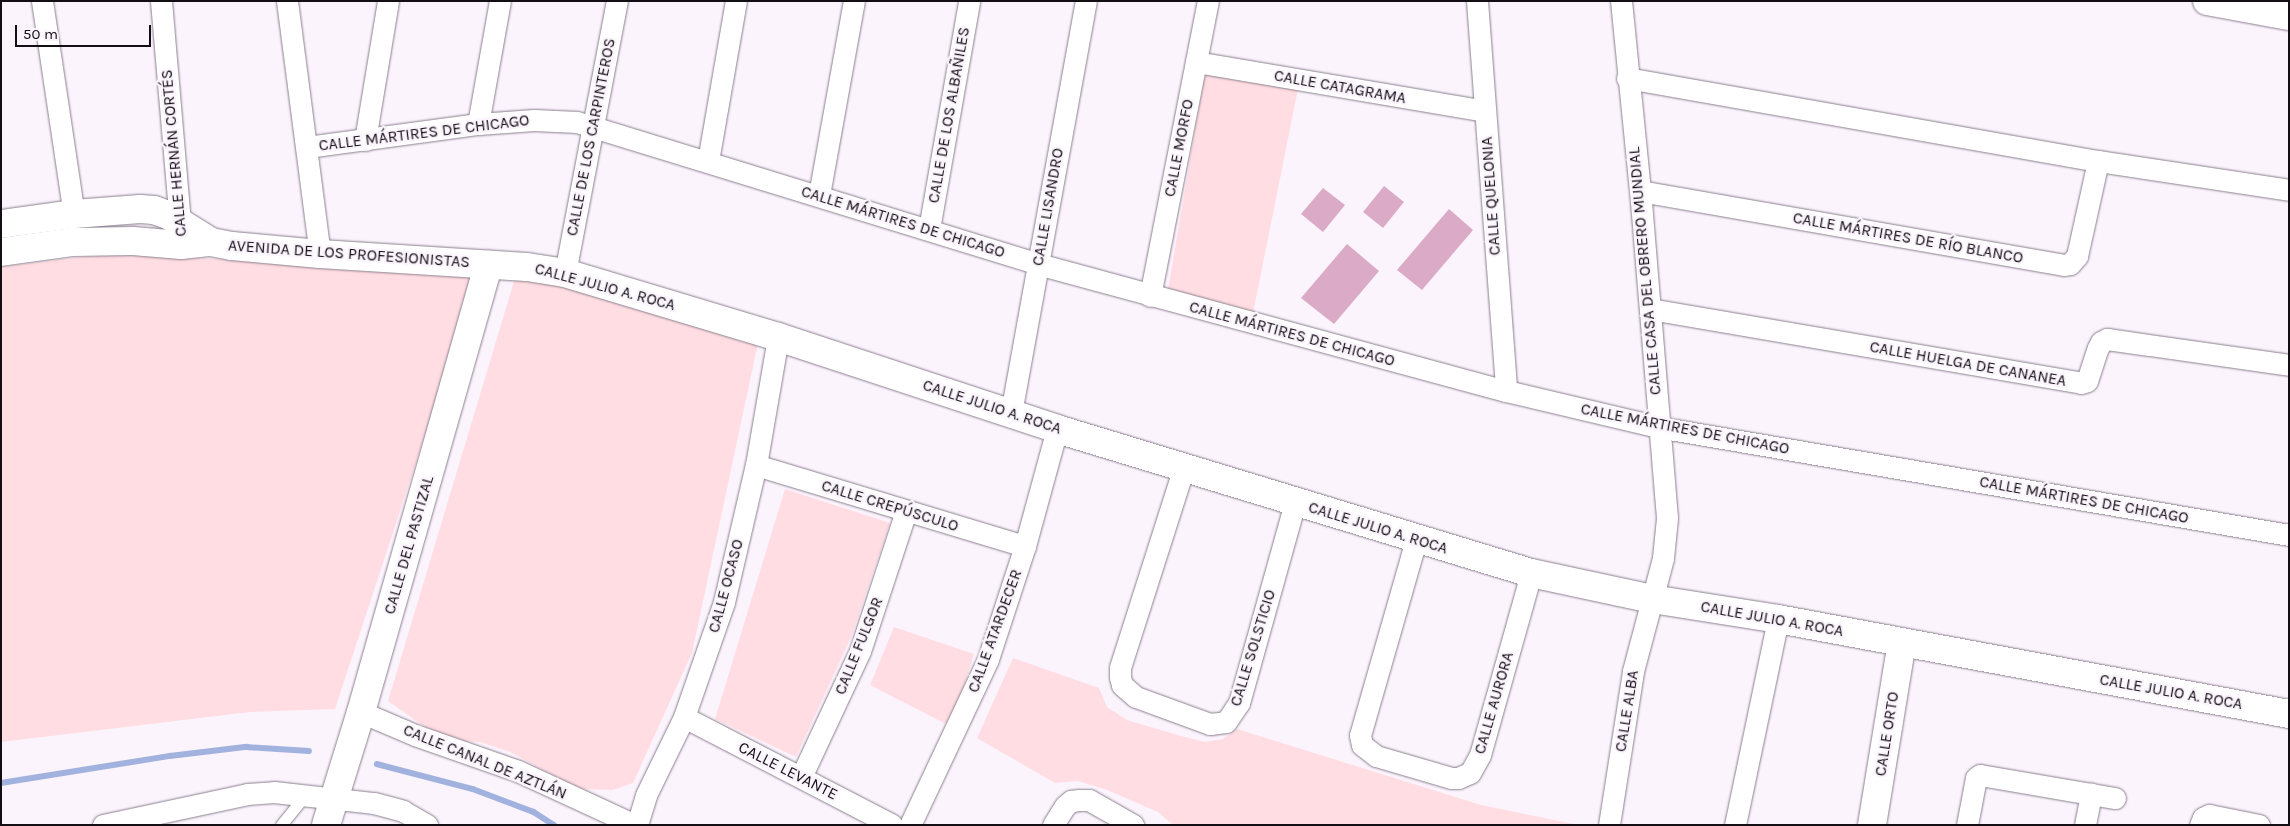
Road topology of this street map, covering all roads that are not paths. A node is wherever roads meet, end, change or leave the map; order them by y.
1 (42, 1) edge
2 (161, 1) edge
3 (288, 1) edge
4 (388, 1) edge
5 (500, 1) edge
6 (617, 1) edge
7 (736, 1) edge
8 (854, 1) edge
9 (969, 1) edge
10 (1086, 1) edge
11 (1208, 1) edge
12 (1477, 1) edge
13 (1621, 1) edge
14 (2207, 1) edge
15 (2289, 16) edge
16 (1196, 62) junction
17 (1627, 78) junction
18 (1485, 111) junction
19 (478, 124) junction
20 (594, 127) junction
21 (364, 140) junction
22 (307, 147) junction
23 (708, 161) junction
24 (2098, 161) junction
25 (2289, 190) edge
26 (1640, 191) junction
27 (819, 195) junction
28 (74, 214) junction
29 (1, 224) edge
30 (929, 229) junction
31 (182, 234) junction
32 (1, 252) edge
33 (320, 254) junction
34 (1038, 264) junction
35 (488, 265) junction
36 (565, 273) junction
37 (1150, 296) junction
38 (1650, 309) junction
39 (778, 336) junction
40 (2289, 365) edge
41 (1506, 391) junction
42 (1011, 413) junction
43 (1658, 426) junction
44 (1057, 429) junction
45 (756, 465) junction
46 (1184, 467) junction
47 (1295, 502) junction
48 (906, 511) junction
49 (2289, 535) edge
50 (1416, 540) junction
51 (1025, 546) junction
52 (1530, 573) junction
53 (1652, 599) junction
54 (1778, 619) junction
55 (1902, 642) junction
56 (361, 712) junction
57 (2289, 714) edge
58 (684, 717) junction
59 (801, 777) junction
60 (2091, 794) junction
61 (304, 797) junction
62 (2115, 798) dead end
63 (334, 799) junction
64 (2202, 821) edge
65 (103, 825) edge
66 (281, 825) edge
67 (326, 825) edge
68 (427, 825) edge
69 (636, 825) edge
70 (892, 825) edge
71 (910, 825) edge
72 (1053, 825) edge
73 (1133, 825) edge
74 (1609, 825) edge
75 (1735, 825) edge
76 (1872, 825) edge
77 (1967, 825) edge
78 (2085, 825) edge
79 (2259, 825) edge

1 - 28 street
2 - 31 street, CALLE HERNÁN CORTÉS
3 - 22 street
4 - 21 street
5 - 19 street
6 - 20 street, CALLE DE LOS CARPINTEROS
7 - 23 street
8 - 27 street
9 - 30 street, CALLE DE LOS ALBAÑILES
10 - 34 street, CALLE LISANDRO
11 - 16 street, CALLE MORFO
12 - 18 street, CALLE QUELONIA
13 - 17 street, CALLE CASA DEL OBRERO MUNDIAL
14 - 15 street
16 - 18 street, CALLE CATAGRAMA
16 - 37 street, CALLE MORFO
17 - 24 street
17 - 26 street, CALLE CASA DEL OBRERO MUNDIAL
18 - 41 street, CALLE QUELONIA
19 - 20 street, CALLE MÁRTIRES DE CHICAGO
19 - 21 street, CALLE MÁRTIRES DE CHICAGO
20 - 23 street, CALLE MÁRTIRES DE CHICAGO
20 - 36 street, CALLE DE LOS CARPINTEROS
21 - 22 street, CALLE MÁRTIRES DE CHICAGO
22 - 33 street
23 - 27 street, CALLE MÁRTIRES DE CHICAGO
24 - 25 street
24 - 26 street, CALLE MÁRTIRES DE RÍO BLANCO
26 - 38 street, CALLE CASA DEL OBRERO MUNDIAL
27 - 30 street, CALLE MÁRTIRES DE CHICAGO
28 - 29 street, AVENIDA DE LOS PROFESIONISTAS
28 - 31 street, AVENIDA DE LOS PROFESIONISTAS
30 - 34 street, CALLE MÁRTIRES DE CHICAGO
31 - 32 street, AVENIDA DE LOS PROFESIONISTAS
31 - 33 street, AVENIDA DE LOS PROFESIONISTAS
33 - 35 street, AVENIDA DE LOS PROFESIONISTAS
34 - 37 street, CALLE MÁRTIRES DE CHICAGO
34 - 42 street, CALLE LISANDRO
35 - 36 street, CALLE JULIO A. ROCA
35 - 56 street, CALLE DEL PASTIZAL
36 - 39 street, CALLE JULIO A. ROCA
37 - 41 street, CALLE MÁRTIRES DE CHICAGO
38 - 40 street, CALLE HUELGA DE CANANEA
38 - 43 street, CALLE CASA DEL OBRERO MUNDIAL
39 - 42 street, CALLE JULIO A. ROCA
39 - 45 street, CALLE OCASO
41 - 43 street, CALLE MÁRTIRES DE CHICAGO
42 - 44 street, CALLE JULIO A. ROCA
43 - 49 street, CALLE MÁRTIRES DE CHICAGO
43 - 53 street, CALLE CASA DEL OBRERO MUNDIAL
44 - 46 street, CALLE JULIO A. ROCA
44 - 51 street, CALLE ATARDECER
45 - 48 street, CALLE CREPÚSCULO
45 - 58 street, CALLE OCASO
46 - 47 street, CALLE JULIO A. ROCA
46 - 47 street, CALLE SOLSTICIO
47 - 50 street, CALLE JULIO A. ROCA
48 - 51 street, CALLE CREPÚSCULO
48 - 59 street, CALLE FULGOR
50 - 52 street, CALLE JULIO A. ROCA
50 - 52 street, CALLE AURORA
51 - 71 street, CALLE ATARDECER
52 - 53 street, CALLE JULIO A. ROCA
53 - 54 street, CALLE JULIO A. ROCA
53 - 74 street, CALLE ALBA
54 - 55 street, CALLE JULIO A. ROCA
54 - 75 street
55 - 57 street, CALLE JULIO A. ROCA
55 - 76 street, CALLE ORTO
56 - 63 street, CALLE DEL PASTIZAL
56 - 69 street, CALLE CANAL DE AZTLÁN
58 - 59 street, CALLE LEVANTE
58 - 69 street, CALLE OCASO
59 - 70 street, CALLE LEVANTE
60 - 62 street
60 - 77 street
60 - 78 street
61 - 63 street
61 - 65 street
61 - 66 lane
63 - 67 street, CALLE DEL PASTIZAL
63 - 68 street
64 - 79 street
72 - 73 street

